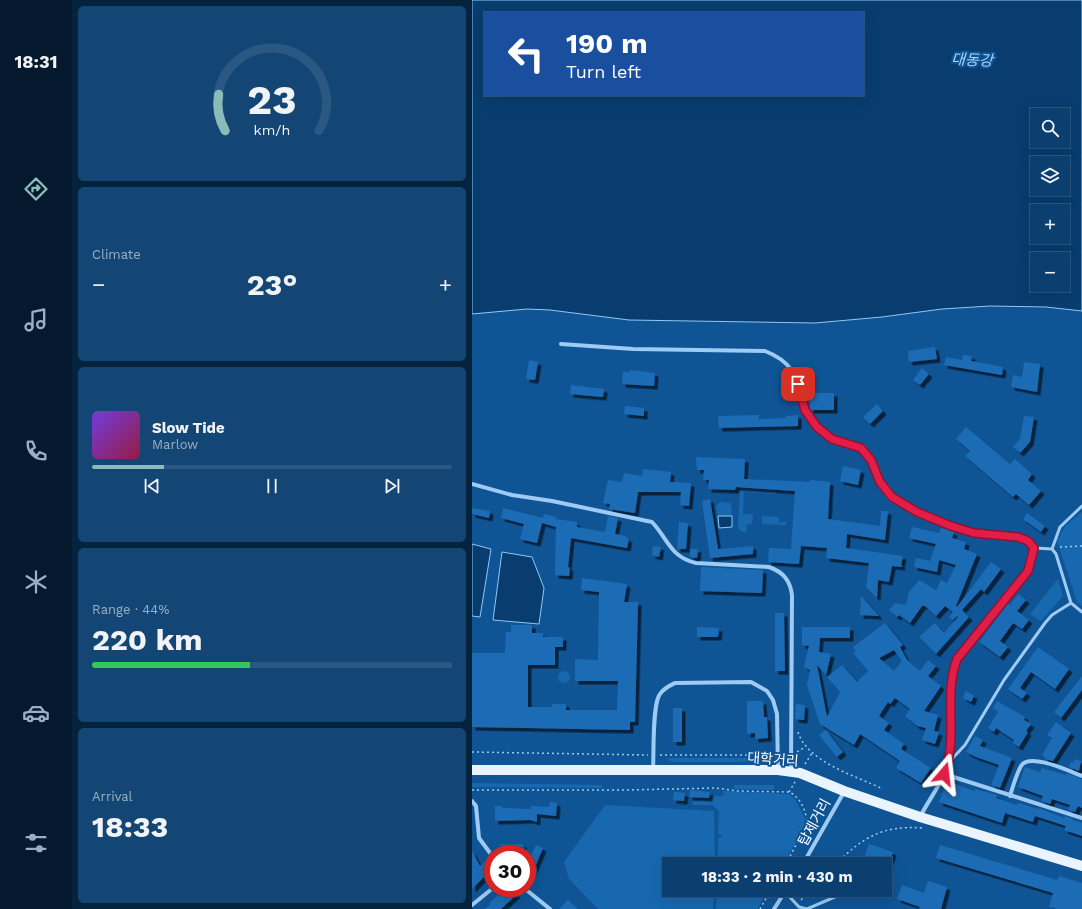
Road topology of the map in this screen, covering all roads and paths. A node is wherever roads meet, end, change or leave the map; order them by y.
1 (560, 344) dead end
2 (472, 484) edge
3 (1082, 506) edge
4 (1082, 546) edge
5 (1034, 548) junction
6 (1054, 548) junction
7 (1071, 603) junction
8 (1082, 612) edge
9 (797, 729) dead end
10 (805, 746) junction
11 (472, 752) edge
12 (791, 754) junction
13 (654, 755) junction
14 (778, 755) junction
15 (949, 762) junction
16 (472, 770) edge
17 (778, 770) junction
18 (653, 771) junction
19 (791, 772) junction
20 (944, 774) junction
21 (1082, 776) edge
22 (883, 789) dead end
23 (472, 790) edge
24 (844, 791) junction
25 (1010, 796) junction
26 (472, 801) edge
27 (920, 817) junction
28 (1082, 818) edge
29 (924, 828) dead end
30 (484, 845) edge
31 (790, 857) edge
32 (807, 857) edge
33 (843, 857) edge
34 (1082, 866) edge
35 (484, 895) edge
36 (535, 897) edge
37 (767, 897) edge
38 (782, 897) edge
39 (791, 897) edge
40 (804, 897) edge
41 (835, 897) edge
42 (797, 904) dead end
43 (472, 905) edge
44 (550, 909) edge
45 (760, 909) edge
46 (774, 909) edge

1 - 5 street
2 - 12 street
3 - 6 lane
4 - 6 path
5 - 6 lane
5 - 15 street
6 - 7 lane
7 - 8 lane
7 - 15 lane
9 - 10 path
10 - 12 path
10 - 22 path
11 - 13 path
12 - 19 street
13 - 14 path
13 - 14 street
13 - 18 street
14 - 17 street
15 - 20 street
16 - 18 main road, 대학거리
17 - 18 main road, 대학거리
17 - 19 main road, 대학거리
19 - 24 main road, 대학거리
20 - 25 street
20 - 27 street
21 - 25 street
23 - 31 path
24 - 27 main road, 대학거리
24 - 32 street, 탑제거리
25 - 28 street
26 - 30 street
27 - 34 main road, 대학거리
29 - 33 path
35 - 43 street
36 - 44 street
37 - 45 path
38 - 46 street
39 - 41 lane
40 - 42 path

